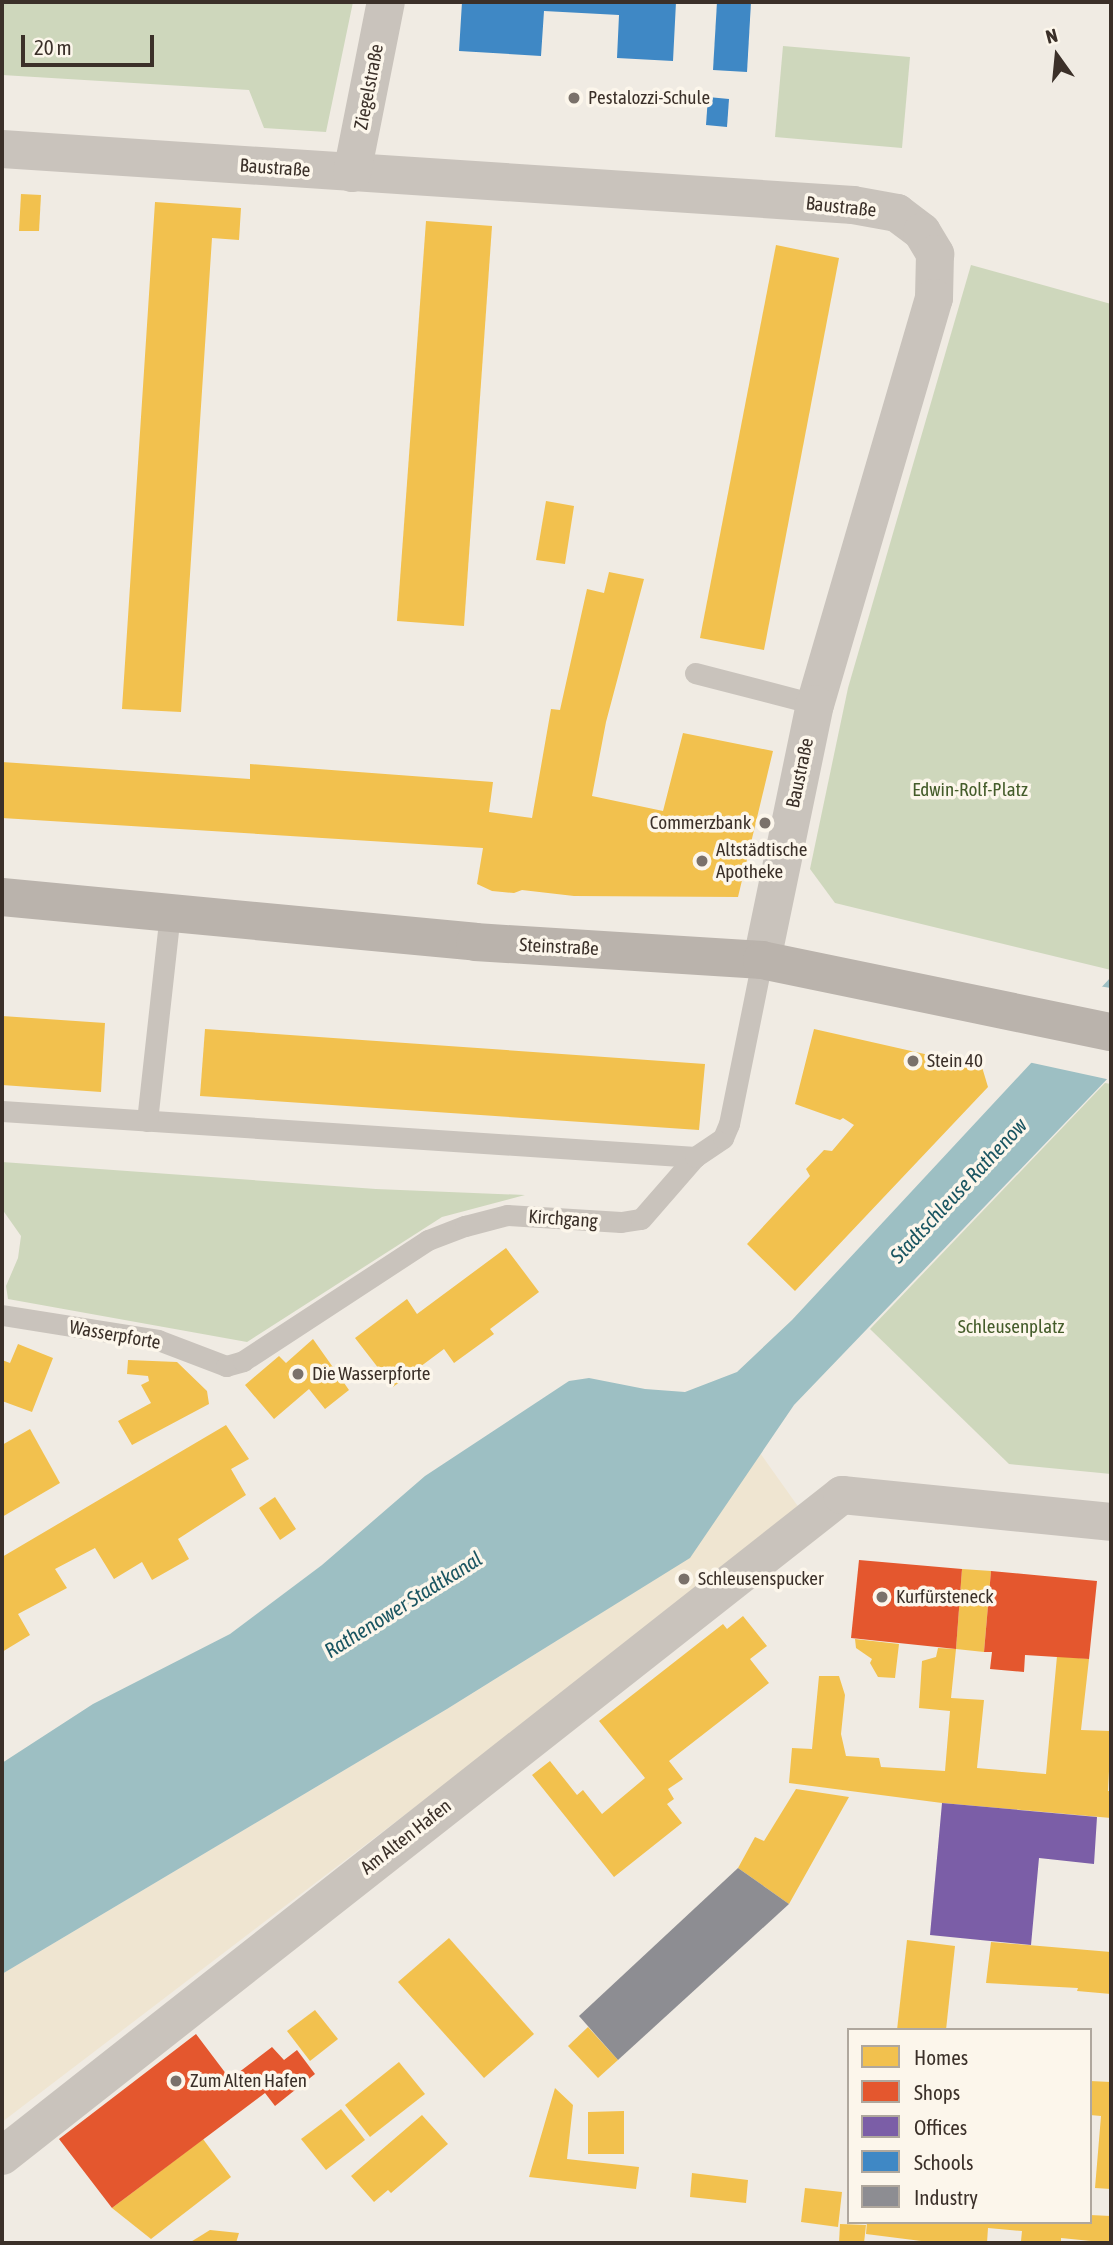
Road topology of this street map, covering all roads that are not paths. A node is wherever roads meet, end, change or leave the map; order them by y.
1 (386, 2) edge
2 (2, 149) edge
3 (352, 173) junction
4 (695, 673) dead end
5 (815, 704) junction
6 (2, 897) edge
7 (170, 914) junction
8 (762, 960) junction
9 (1111, 1032) edge
10 (2, 1111) edge
11 (147, 1121) junction
12 (695, 1157) junction
13 (2, 1315) edge
14 (226, 1366) joint
15 (1111, 1522) edge
16 (2, 2156) edge

1 - 3 street, Ziegelstraße
2 - 3 street, Baustraße
3 - 5 street, Baustraße
4 - 5 lane
5 - 8 street, Baustraße
6 - 7 main road, Steinstraße
7 - 8 main road, Steinstraße
7 - 11 lane
8 - 9 main road, Steinstraße
8 - 12 lane, Kirchgang
10 - 11 lane
11 - 12 lane
12 - 14 lane, Kirchgang
13 - 14 lane, Wasserpforte
15 - 16 street, Am Alten Hafen

